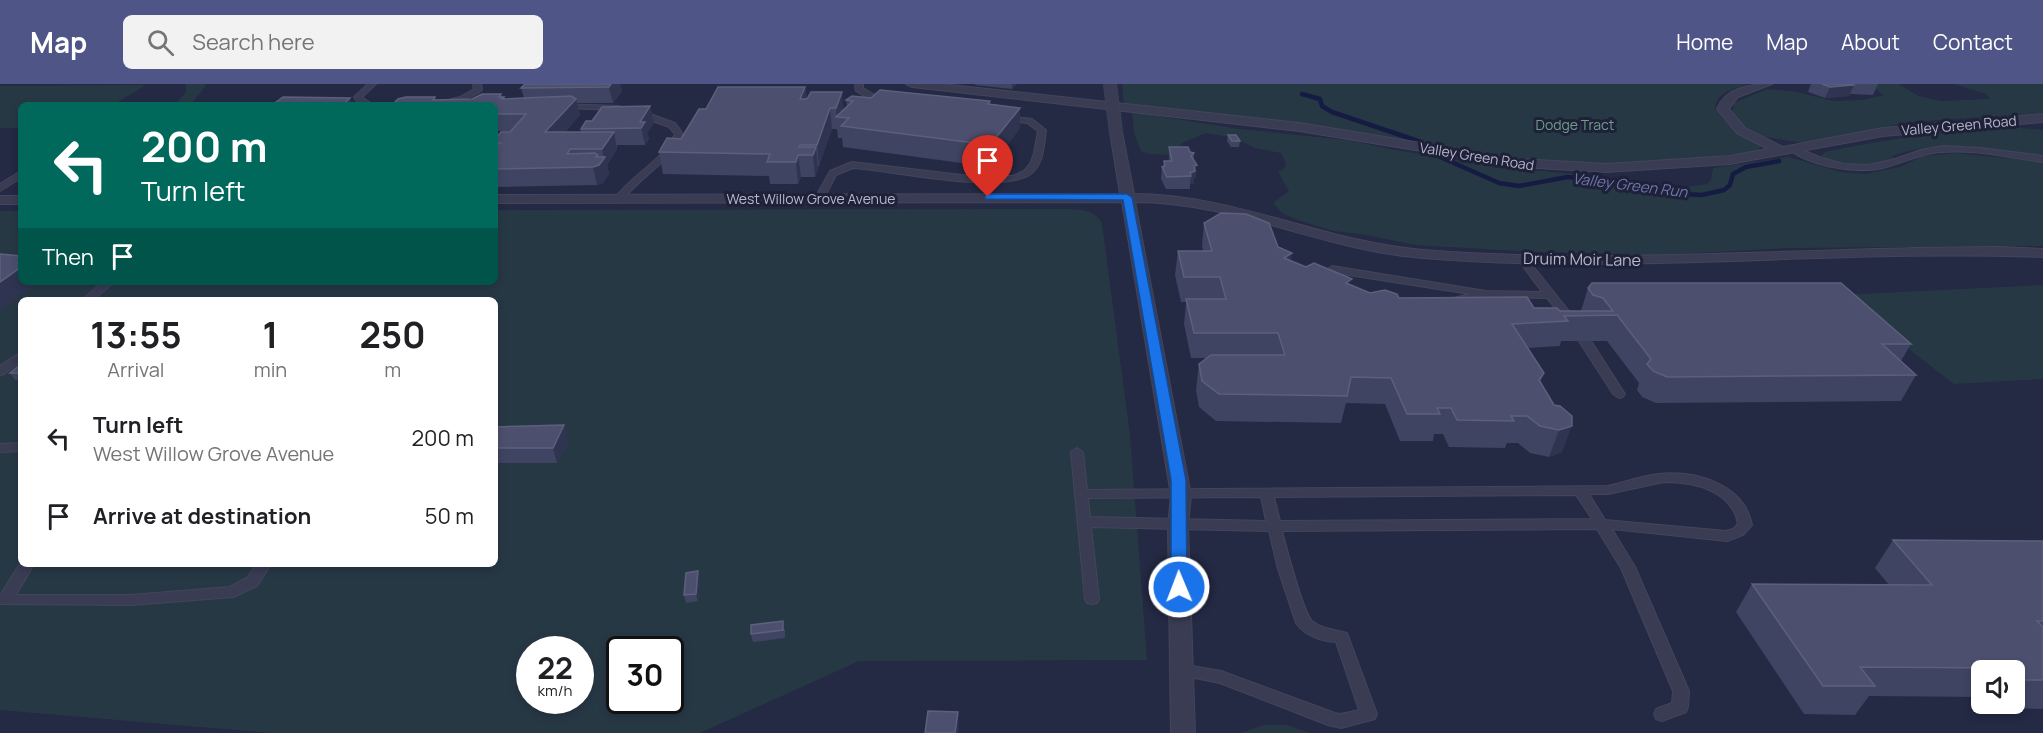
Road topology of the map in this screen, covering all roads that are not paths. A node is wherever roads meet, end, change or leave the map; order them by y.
1 (372, 84) edge
2 (477, 84) edge
3 (859, 84) edge
4 (912, 84) edge
5 (1110, 84) edge
6 (1766, 84) edge
7 (363, 102) edge
8 (448, 102) edge
9 (899, 104) edge
10 (556, 106) edge
11 (994, 116) edge
12 (2043, 118) edge
13 (1789, 151) junction
14 (2043, 159) edge
15 (18, 176) edge
16 (0, 188) edge
17 (1127, 197) junction
18 (820, 198) junction
19 (498, 199) edge
20 (619, 199) junction
21 (0, 200) edge
22 (18, 200) edge
23 (2043, 253) edge
24 (1522, 258) junction
25 (105, 285) edge
26 (1349, 290) edge
27 (1486, 294) junction
28 (1550, 295) junction
29 (91, 297) edge
30 (1437, 302) edge
31 (18, 357) edge
32 (0, 372) edge
33 (1618, 394) dead end
34 (18, 447) edge
35 (0, 448) edge
36 (1077, 452) dead end
37 (1580, 490) junction
38 (1266, 492) junction
39 (1082, 494) junction
40 (1181, 495) junction
41 (1084, 522) junction
42 (1603, 524) junction
43 (1178, 525) junction
44 (1274, 526) junction
45 (25, 567) edge
46 (262, 567) edge
47 (1092, 599) dead end
48 (1180, 670) junction
49 (1662, 714) dead end
50 (1183, 733) edge

1 - 7 lane
2 - 8 lane
3 - 9 lane
4 - 13 street, Valley Green Road
5 - 17 street, bridge
6 - 13 street
10 - 20 lane
11 - 18 lane
12 - 13 street, Valley Green Road
13 - 14 lane
15 - 16 lane
17 - 18 street, West Willow Grove Avenue
17 - 24 street, Druim Moir Lane
17 - 40 street
18 - 20 street, West Willow Grove Avenue
19 - 20 street, West Willow Grove Avenue
21 - 22 street
23 - 24 street, Druim Moir Lane
24 - 28 lane
25 - 29 lane
26 - 27 lane
27 - 28 lane
27 - 30 lane
28 - 33 lane
31 - 32 lane
34 - 35 lane
36 - 39 lane
37 - 38 lane
37 - 42 lane
37 - 42 lane
38 - 40 lane
38 - 44 lane
39 - 40 lane
39 - 41 lane
40 - 43 street
41 - 43 lane
41 - 47 lane
42 - 44 lane
42 - 49 lane
43 - 44 lane
43 - 48 street
44 - 48 lane
45 - 46 lane
48 - 50 street

